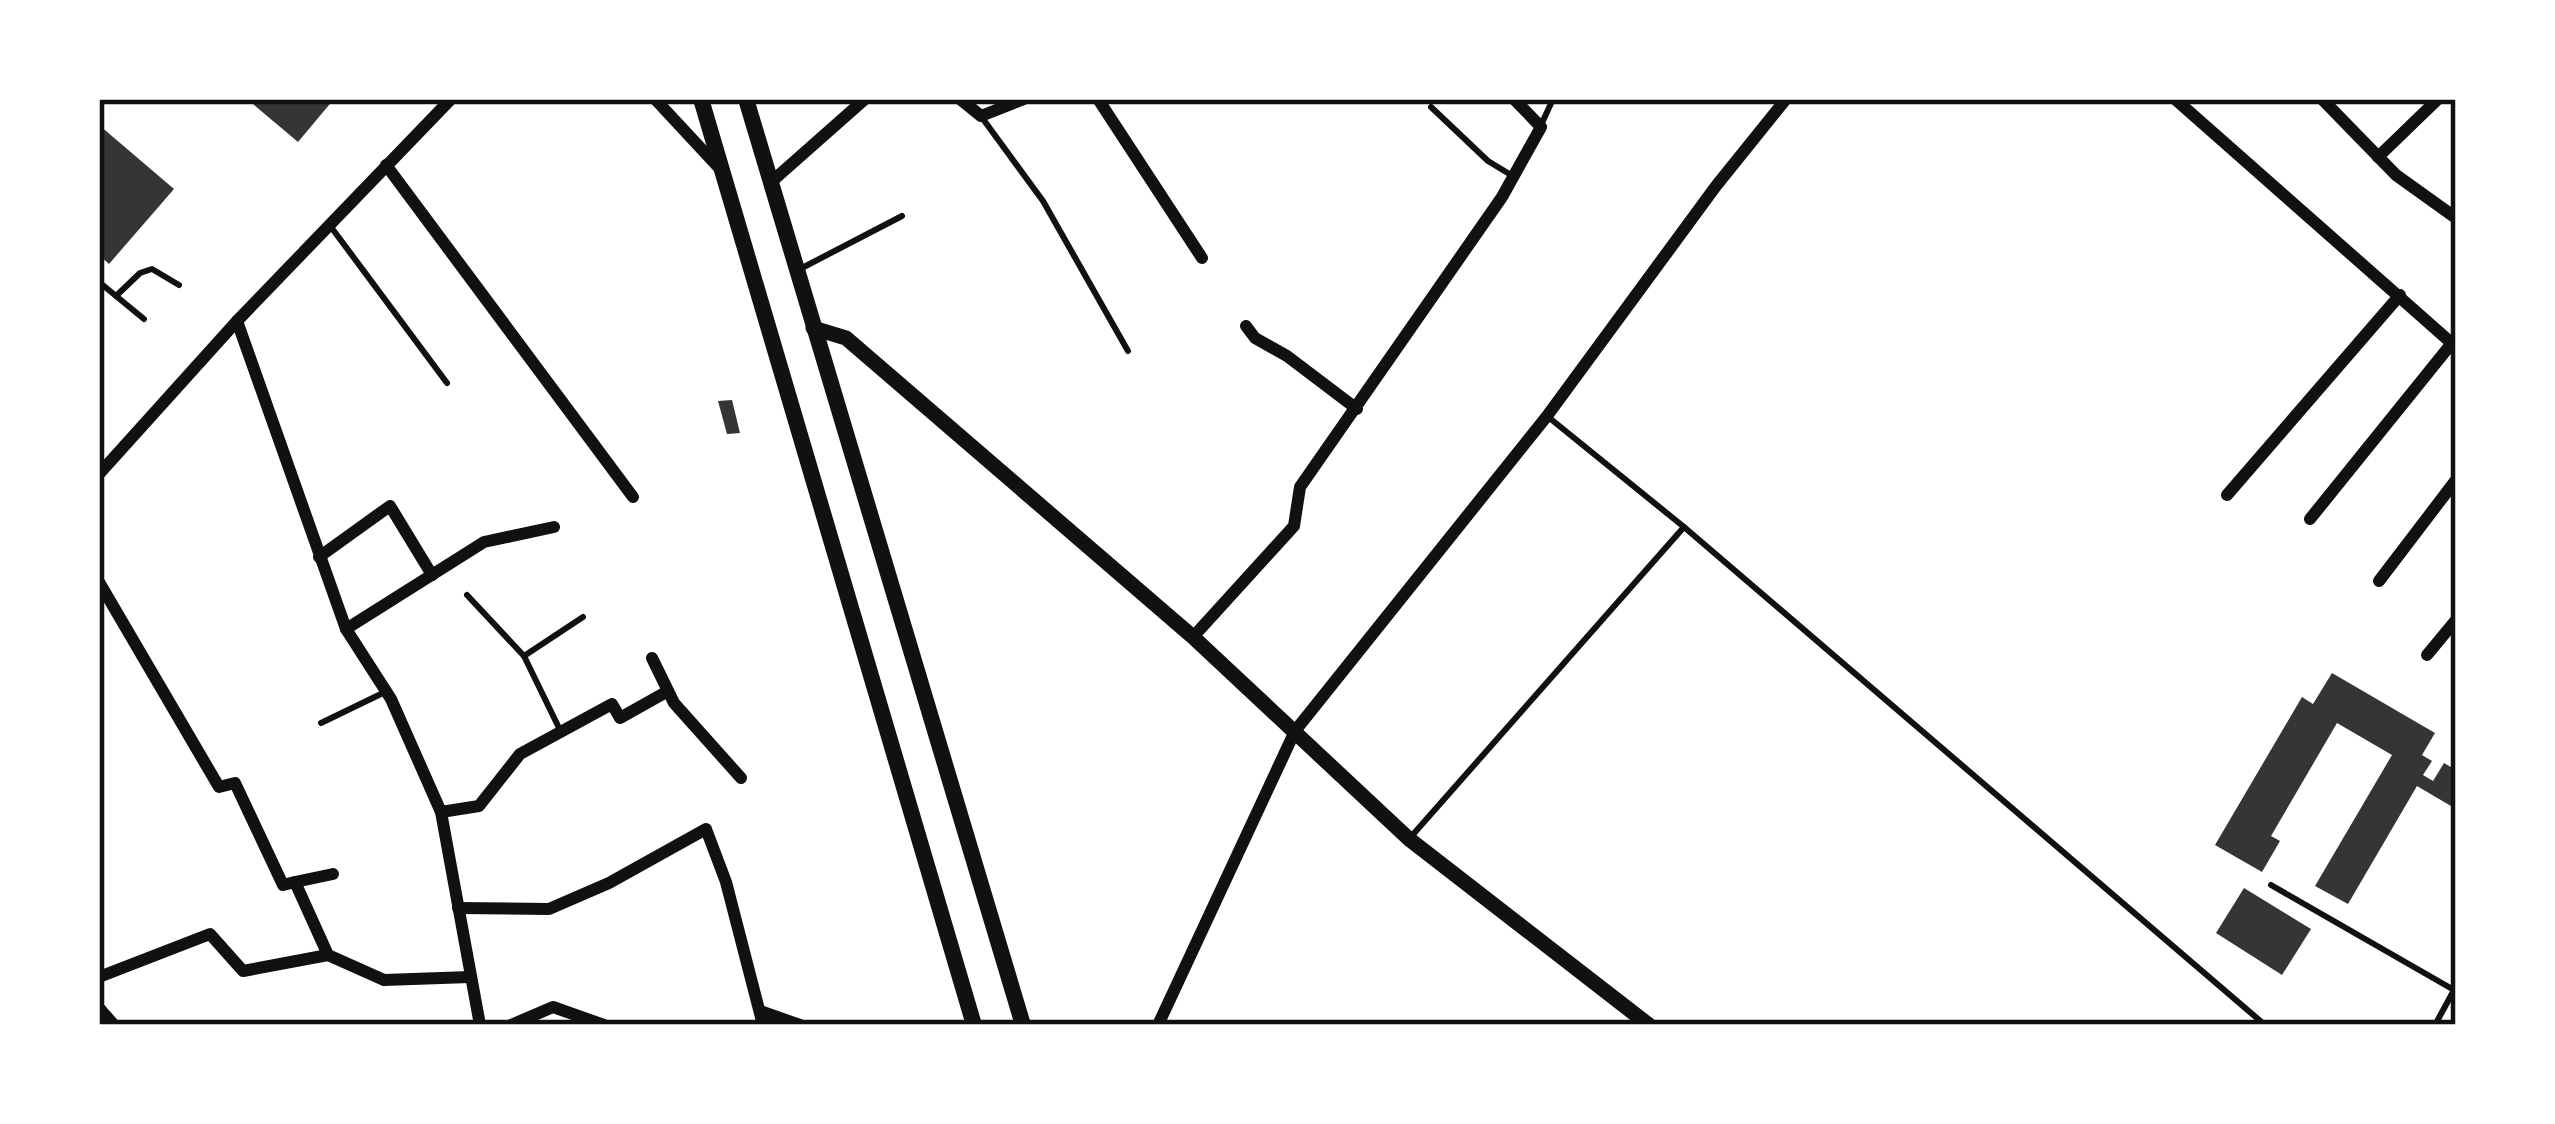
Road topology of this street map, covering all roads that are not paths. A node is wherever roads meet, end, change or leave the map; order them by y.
1 (451, 99) edge
2 (655, 99) edge
3 (700, 99) edge
4 (746, 99) edge
5 (865, 99) edge
6 (960, 99) edge
7 (1024, 99) edge
8 (1098, 99) edge
9 (1514, 99) edge
10 (1553, 99) edge
11 (1786, 99) edge
12 (2176, 99) edge
13 (2322, 99) edge
14 (2438, 99) edge
15 (1430, 107) dead end
16 (981, 116) junction
17 (1541, 127) junction
18 (2378, 157) junction
19 (386, 165) junction
20 (722, 171) junction
21 (1514, 176) junction
22 (770, 183) junction
23 (902, 216) dead end
24 (2456, 218) edge
25 (329, 224) junction
26 (1202, 257) dead end
27 (795, 272) junction
28 (99, 282) edge
29 (179, 285) dead end
30 (2400, 295) junction
31 (116, 296) junction
32 (144, 319) dead end
33 (236, 321) junction
34 (1246, 326) dead end
35 (813, 328) junction
36 (2454, 345) edge
37 (1128, 351) dead end
38 (447, 383) dead end
39 (1357, 410) junction
40 (1547, 416) junction
41 (99, 474) edge
42 (2456, 480) edge
43 (2227, 495) dead end
44 (633, 497) dead end
45 (2309, 519) dead end
46 (554, 526) dead end
47 (1684, 527) junction
48 (320, 557) junction
49 (432, 574) junction
50 (2378, 581) dead end
51 (99, 582) edge
52 (467, 595) dead end
53 (583, 616) dead end
54 (2456, 620) edge
55 (346, 629) junction
56 (1193, 637) junction
57 (2427, 655) dead end
58 (524, 656) junction
59 (652, 658) dead end
60 (386, 691) junction
61 (668, 691) junction
62 (321, 723) dead end
63 (1295, 731) junction
64 (561, 732) junction
65 (741, 778) dead end
66 (440, 812) junction
67 (1409, 839) junction
68 (333, 874) dead end
69 (296, 883) junction
70 (2271, 885) dead end
71 (458, 908) junction
72 (328, 955) junction
73 (99, 977) edge
74 (470, 977) junction
75 (99, 1008) edge
76 (761, 1018) edge
77 (114, 1025) edge
78 (480, 1025) edge
79 (512, 1025) edge
80 (604, 1025) edge
81 (800, 1025) edge
82 (974, 1025) edge
83 (1023, 1025) edge
84 (1157, 1025) edge
85 (1649, 1025) edge
86 (2265, 1025) edge
87 (2434, 1025) edge

1 - 19 street
2 - 20 street
3 - 20 main road
4 - 22 main road
5 - 22 street
6 - 16 street
7 - 16 street
8 - 26 street
9 - 17 street
10 - 17 lane
11 - 40 street
12 - 30 street
13 - 18 street
14 - 18 street
15 - 21 lane
16 - 37 lane
17 - 21 street
18 - 24 street
19 - 25 street
19 - 44 street
20 - 82 main road
21 - 39 street
22 - 27 main road
23 - 27 lane
25 - 33 street
25 - 38 lane
27 - 35 main road
28 - 31 lane
29 - 31 lane
30 - 36 street
30 - 43 street
31 - 32 lane
33 - 41 street
33 - 48 street
34 - 39 street
35 - 56 street
35 - 83 main road
36 - 45 street
39 - 56 street
40 - 47 lane
40 - 63 street
42 - 50 street
46 - 49 street
47 - 67 lane
47 - 86 lane
48 - 49 street
48 - 55 street
49 - 55 street
51 - 69 street
52 - 58 lane
53 - 58 lane
54 - 57 street
55 - 60 street
56 - 63 street
58 - 64 lane
59 - 61 street
60 - 62 lane
60 - 66 street
61 - 64 street
61 - 65 street
63 - 67 street
63 - 84 street
64 - 66 street
66 - 71 street
67 - 85 street
68 - 69 street
69 - 72 street
70 - 87 lane
71 - 74 street
71 - 76 street
72 - 73 street
72 - 74 street
74 - 78 street
75 - 77 street
76 - 81 street
79 - 80 street

